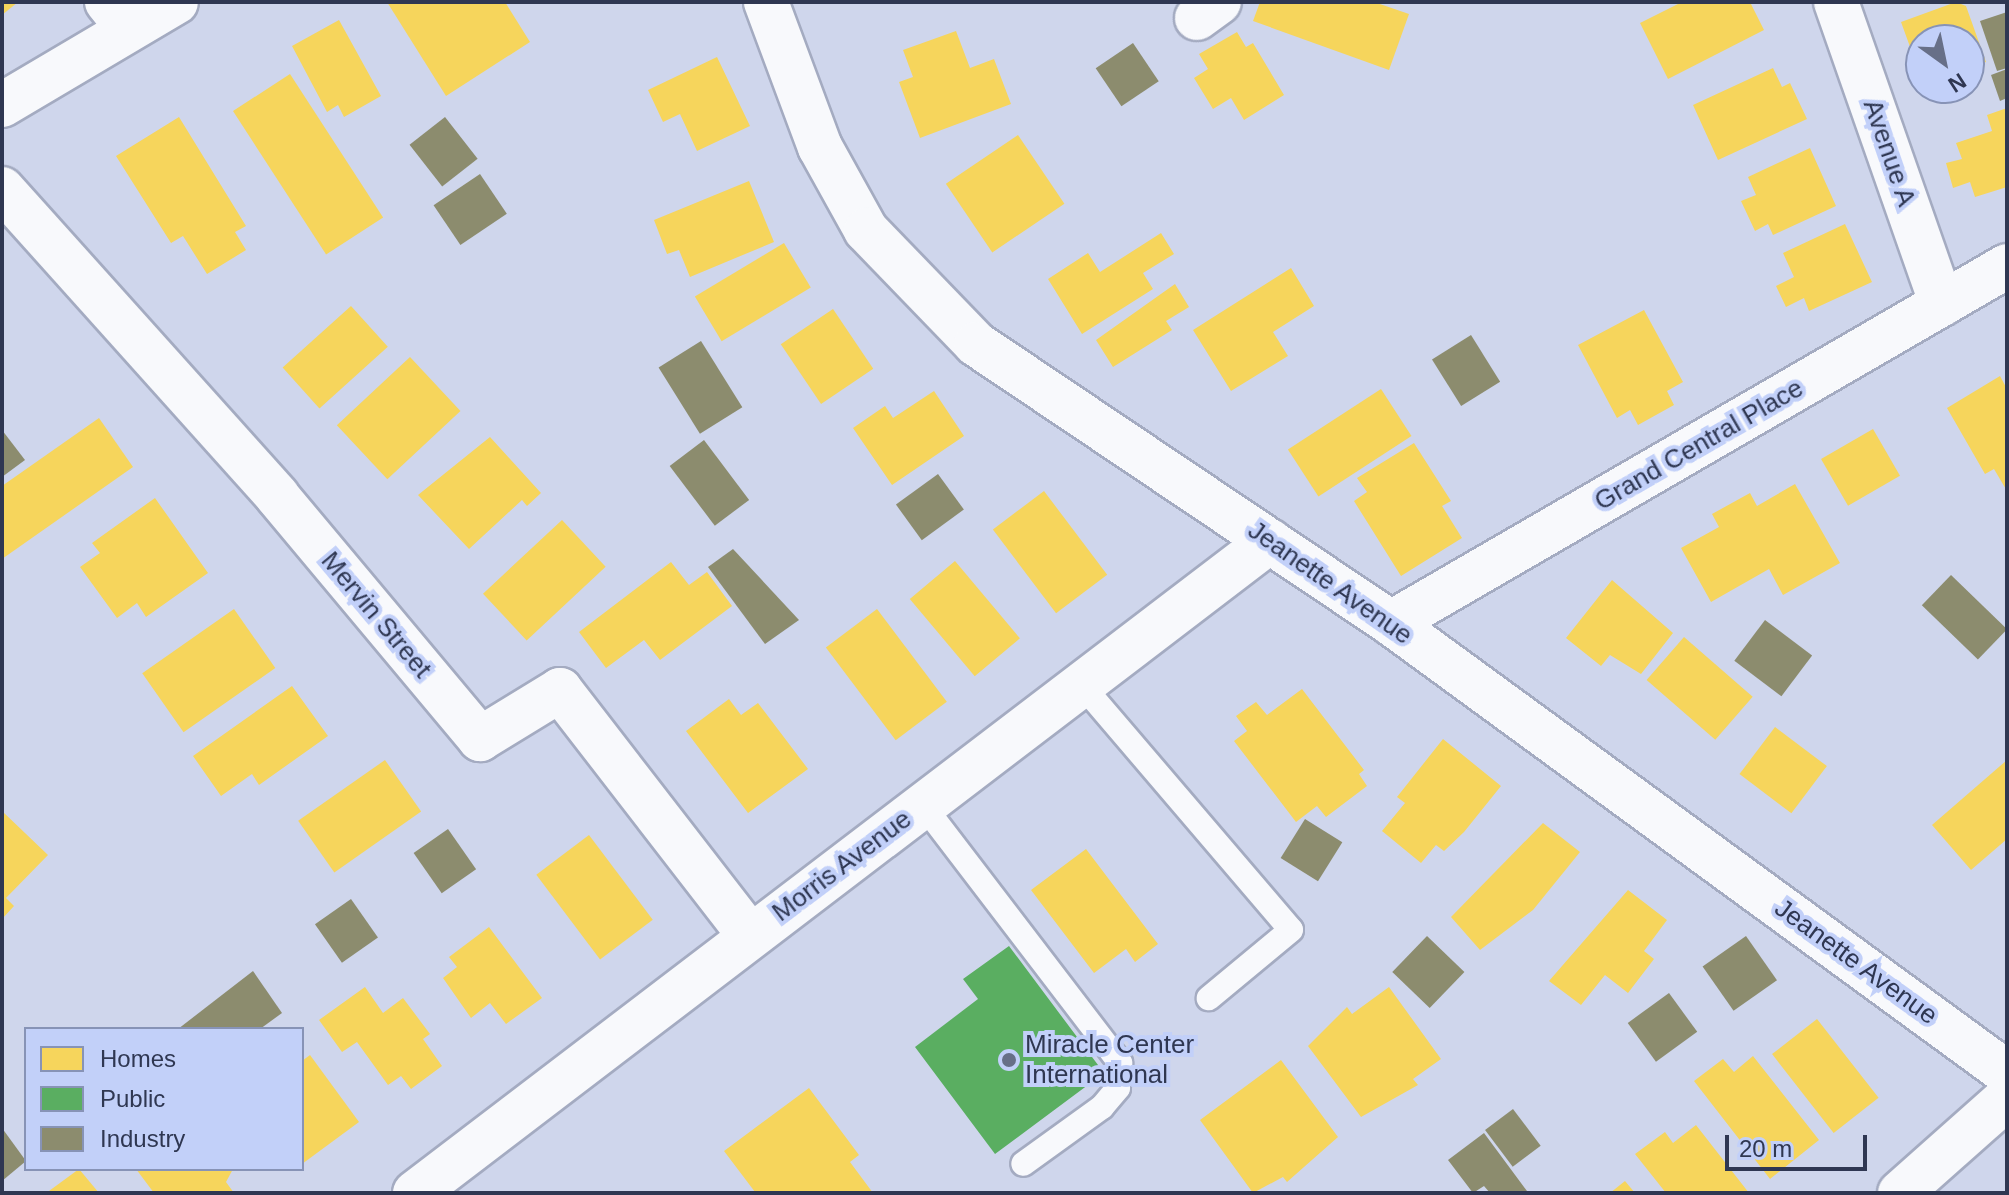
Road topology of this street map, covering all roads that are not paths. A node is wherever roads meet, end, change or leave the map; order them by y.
1 (176, 2) edge
2 (766, 2) edge
3 (1836, 2) edge
4 (118, 15) edge
5 (2, 105) edge
6 (2, 189) edge
7 (2007, 266) edge
8 (1942, 304) junction
9 (1270, 541) junction
10 (1391, 623) junction
11 (1081, 684) junction
12 (923, 805) junction
13 (750, 936) junction
14 (1209, 998) dead end
15 (2007, 1073) edge
16 (2007, 1098) edge
17 (1023, 1164) dead end
18 (415, 1193) edge
19 (1900, 1193) edge

1 - 4 street
2 - 9 street, Jeanette Avenue
3 - 8 street, Avenue A
4 - 5 street
6 - 13 street, Mervin Street
7 - 8 street, Grand Central Place
8 - 10 street, Grand Central Place
9 - 10 street, Jeanette Avenue
9 - 11 street, Morris Avenue
10 - 15 street, Jeanette Avenue
11 - 12 street, Morris Avenue
11 - 14 lane
12 - 13 street, Morris Avenue
12 - 17 lane
13 - 18 street, Morris Avenue
16 - 19 street

